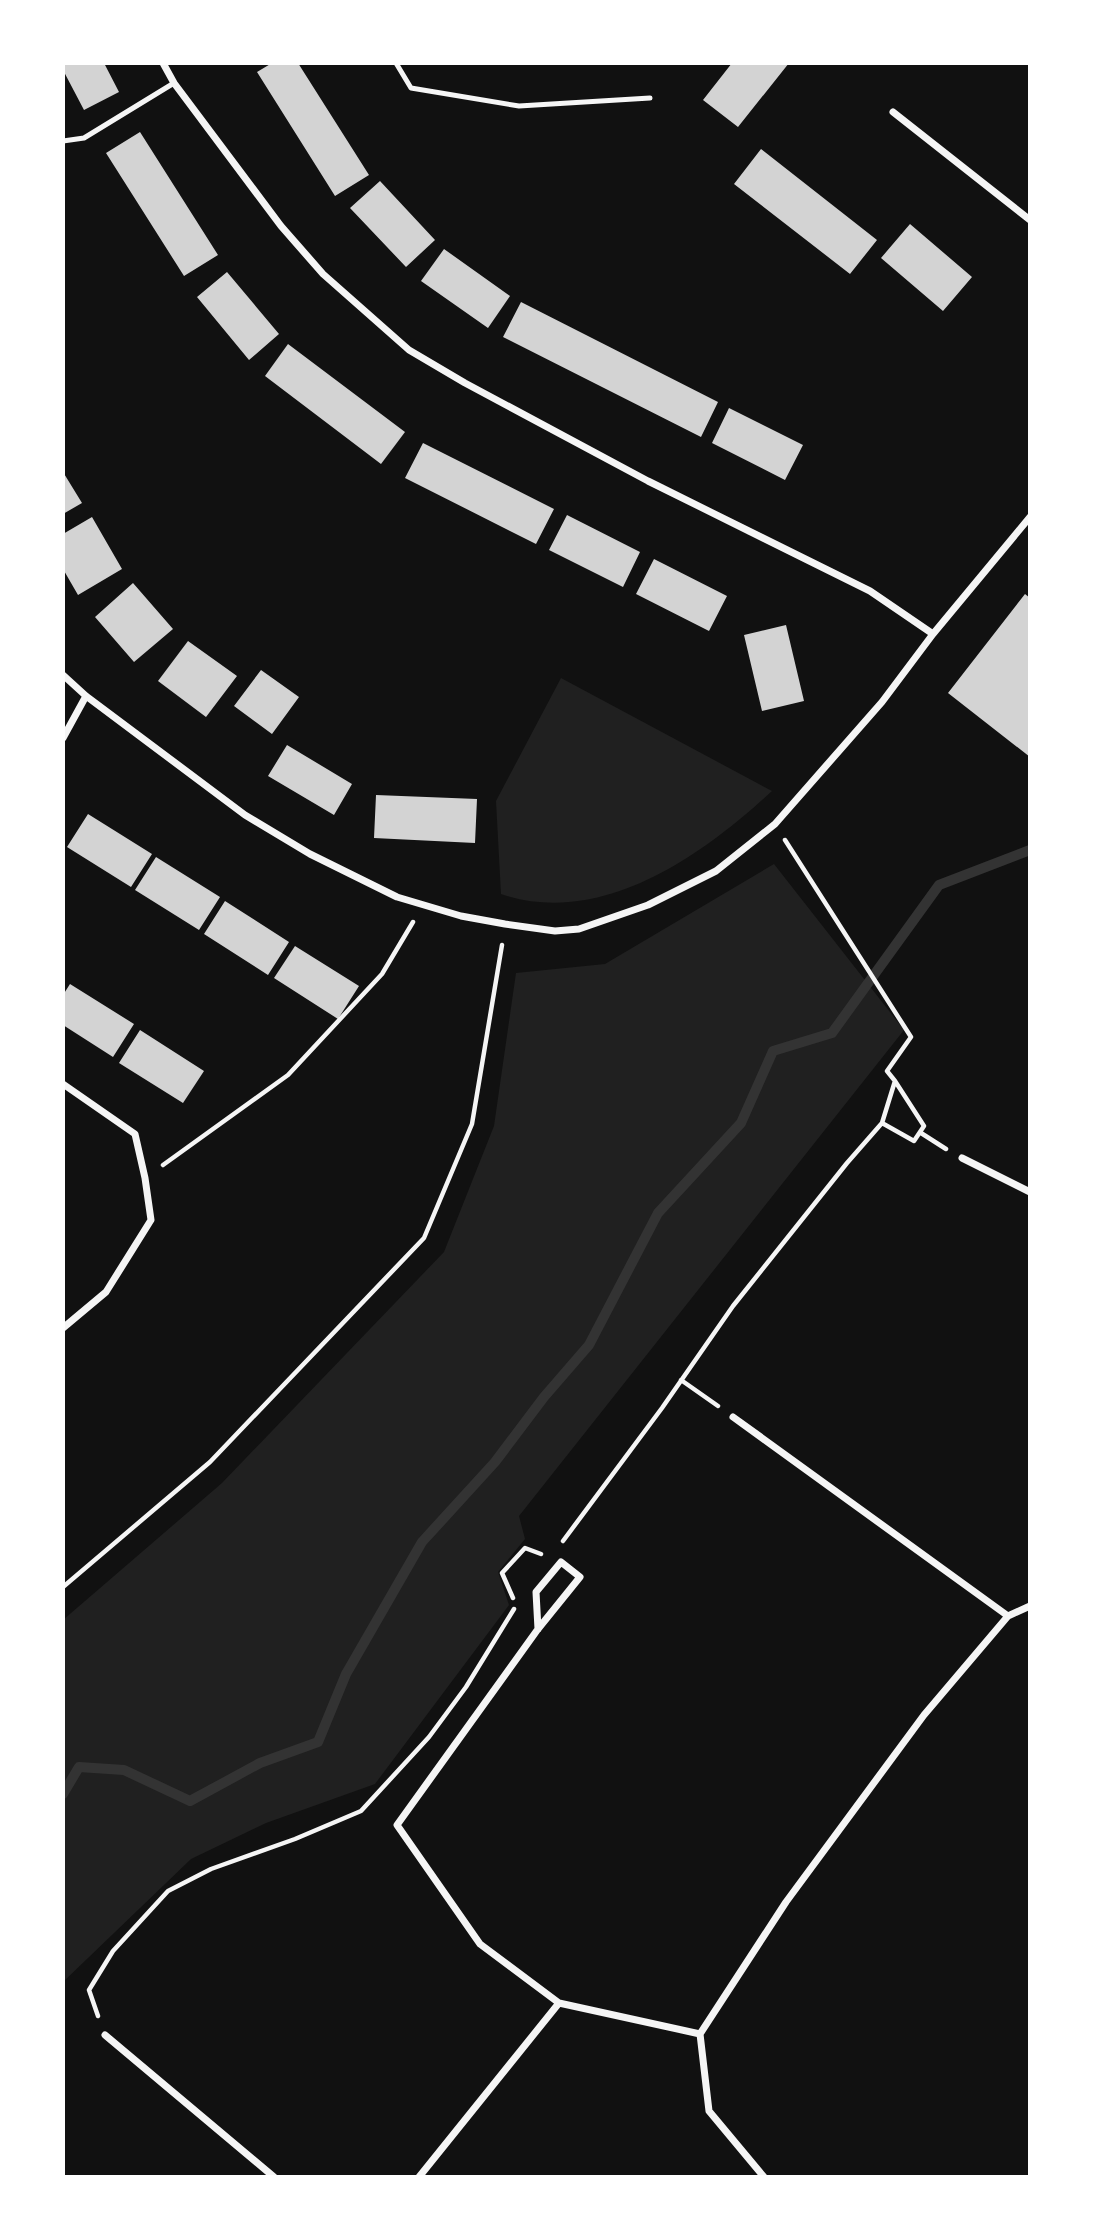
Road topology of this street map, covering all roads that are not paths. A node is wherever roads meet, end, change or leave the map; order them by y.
1 (163, 63) edge
2 (396, 63) edge
3 (174, 83) junction
4 (650, 98) dead end
5 (893, 112) dead end
6 (63, 141) edge
7 (1030, 220) edge
8 (1030, 517) edge
9 (933, 634) junction
10 (63, 675) edge
11 (86, 696) junction
12 (63, 738) edge
13 (63, 1084) edge
14 (962, 1158) road end
15 (1030, 1192) edge
16 (63, 1328) edge
17 (733, 1417) road end
18 (1030, 1606) edge
19 (1007, 1616) junction
20 (538, 1629) junction
21 (559, 2003) junction
22 (700, 2034) junction
23 (105, 2035) road end
24 (274, 2177) edge
25 (419, 2177) edge
26 (764, 2177) edge

1 - 3 street
2 - 4 lane
3 - 6 lane
3 - 9 street
5 - 7 street
8 - 9 street
9 - 11 street
10 - 11 street
11 - 12 street
13 - 16 street
14 - 15 street
17 - 19 street
18 - 19 street
19 - 22 street
20 - 20 street
20 - 21 street
21 - 22 street
21 - 25 street
22 - 26 street
23 - 24 street

